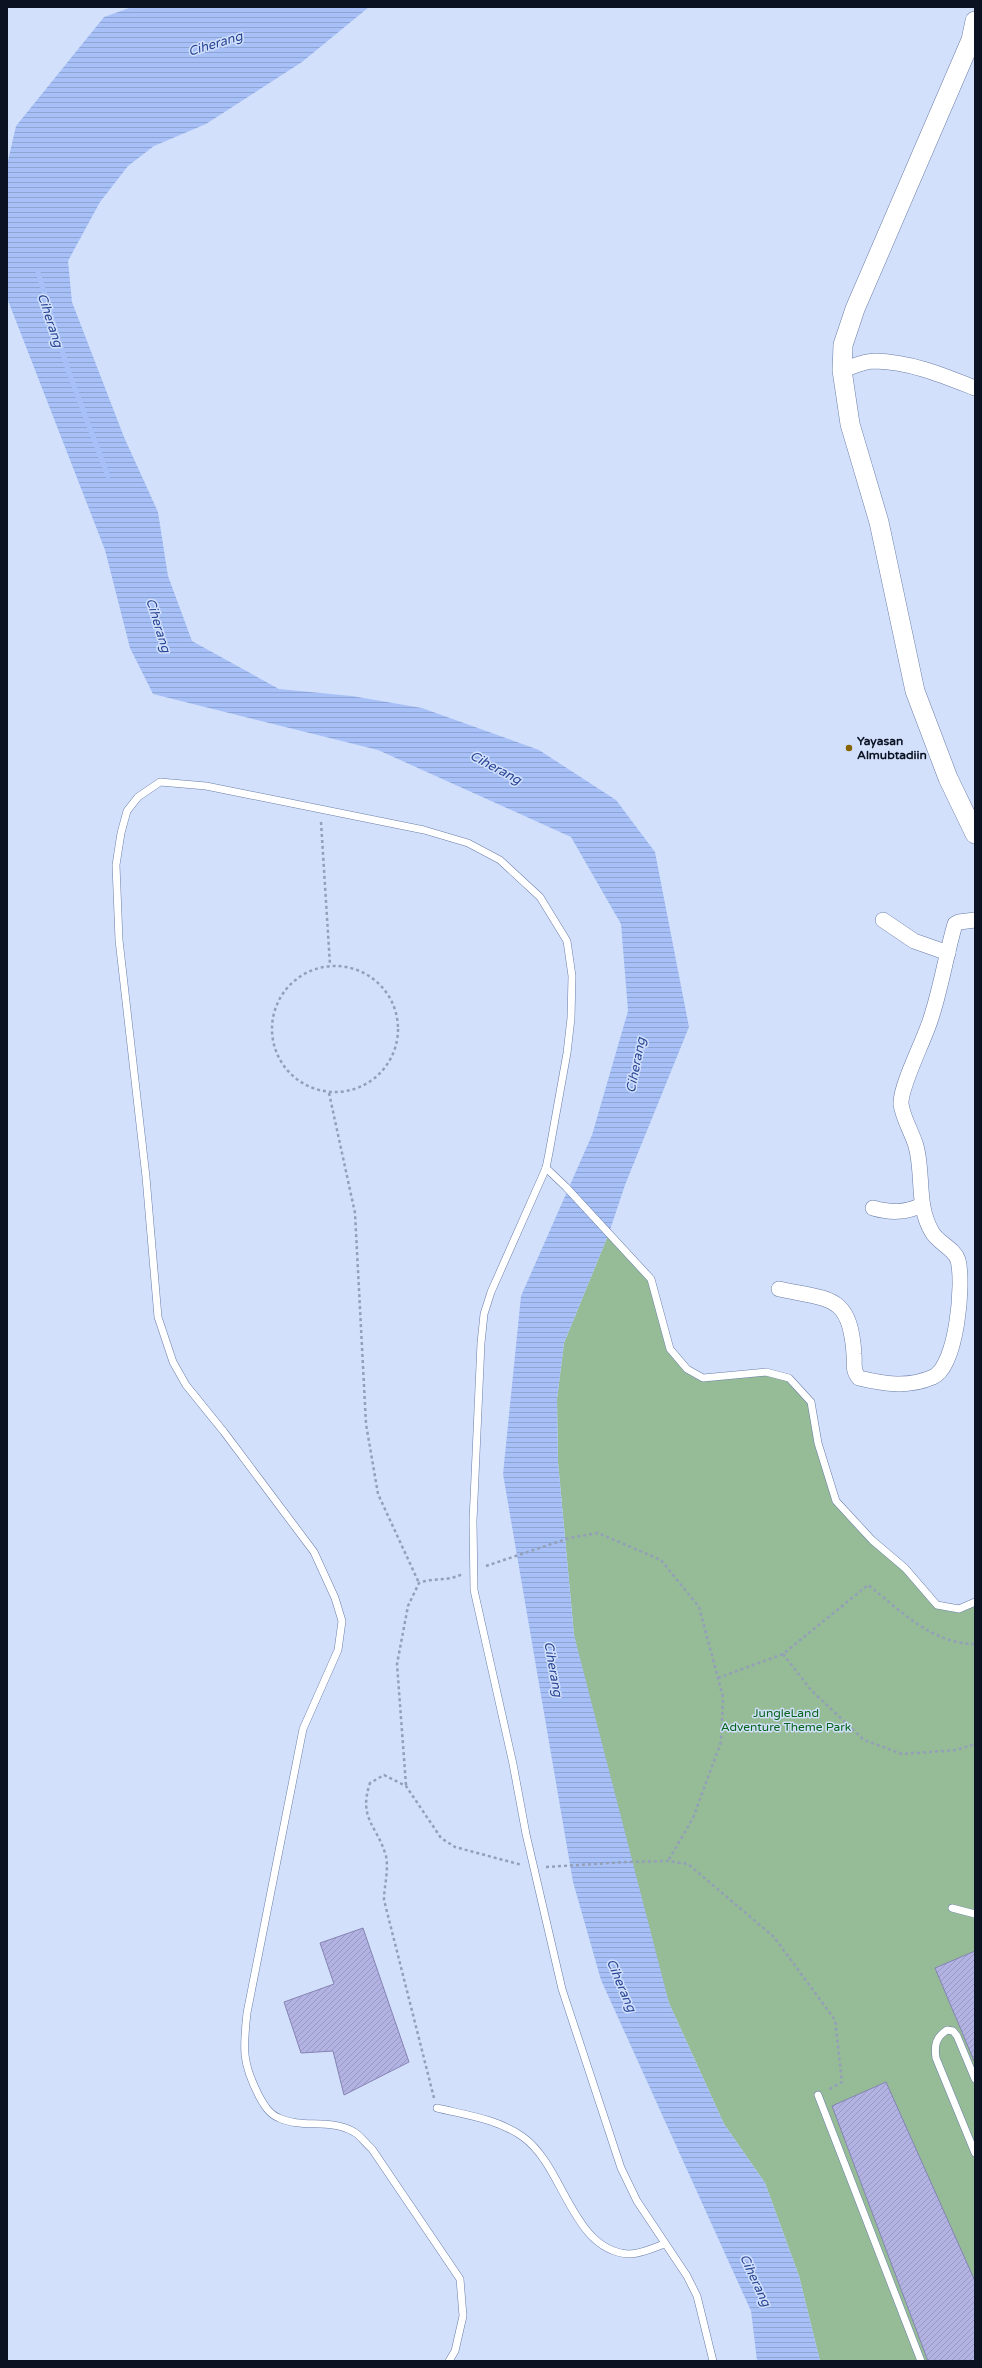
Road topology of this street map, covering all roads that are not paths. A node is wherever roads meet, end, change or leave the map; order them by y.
1 (975, 21) edge
2 (842, 370) junction
3 (975, 388) edge
4 (975, 834) edge
5 (883, 920) dead end
6 (975, 920) edge
7 (948, 953) junction
8 (546, 1168) junction
9 (922, 1205) junction
10 (873, 1208) dead end
11 (779, 1288) dead end
12 (975, 1602) edge
13 (952, 1908) dead end
14 (975, 1914) edge
15 (975, 2079) edge
16 (818, 2095) road end
17 (437, 2108) road end
18 (975, 2153) edge
19 (664, 2244) junction
20 (449, 2361) edge
21 (713, 2361) edge
22 (921, 2361) edge

1 - 2 street
2 - 3 street
2 - 4 street
5 - 7 street
6 - 7 street
7 - 9 street
8 - 12 lane
8 - 19 lane
8 - 20 lane
9 - 10 street
9 - 11 street
13 - 14 lane
15 - 18 lane
16 - 22 lane
17 - 19 lane
19 - 21 lane

